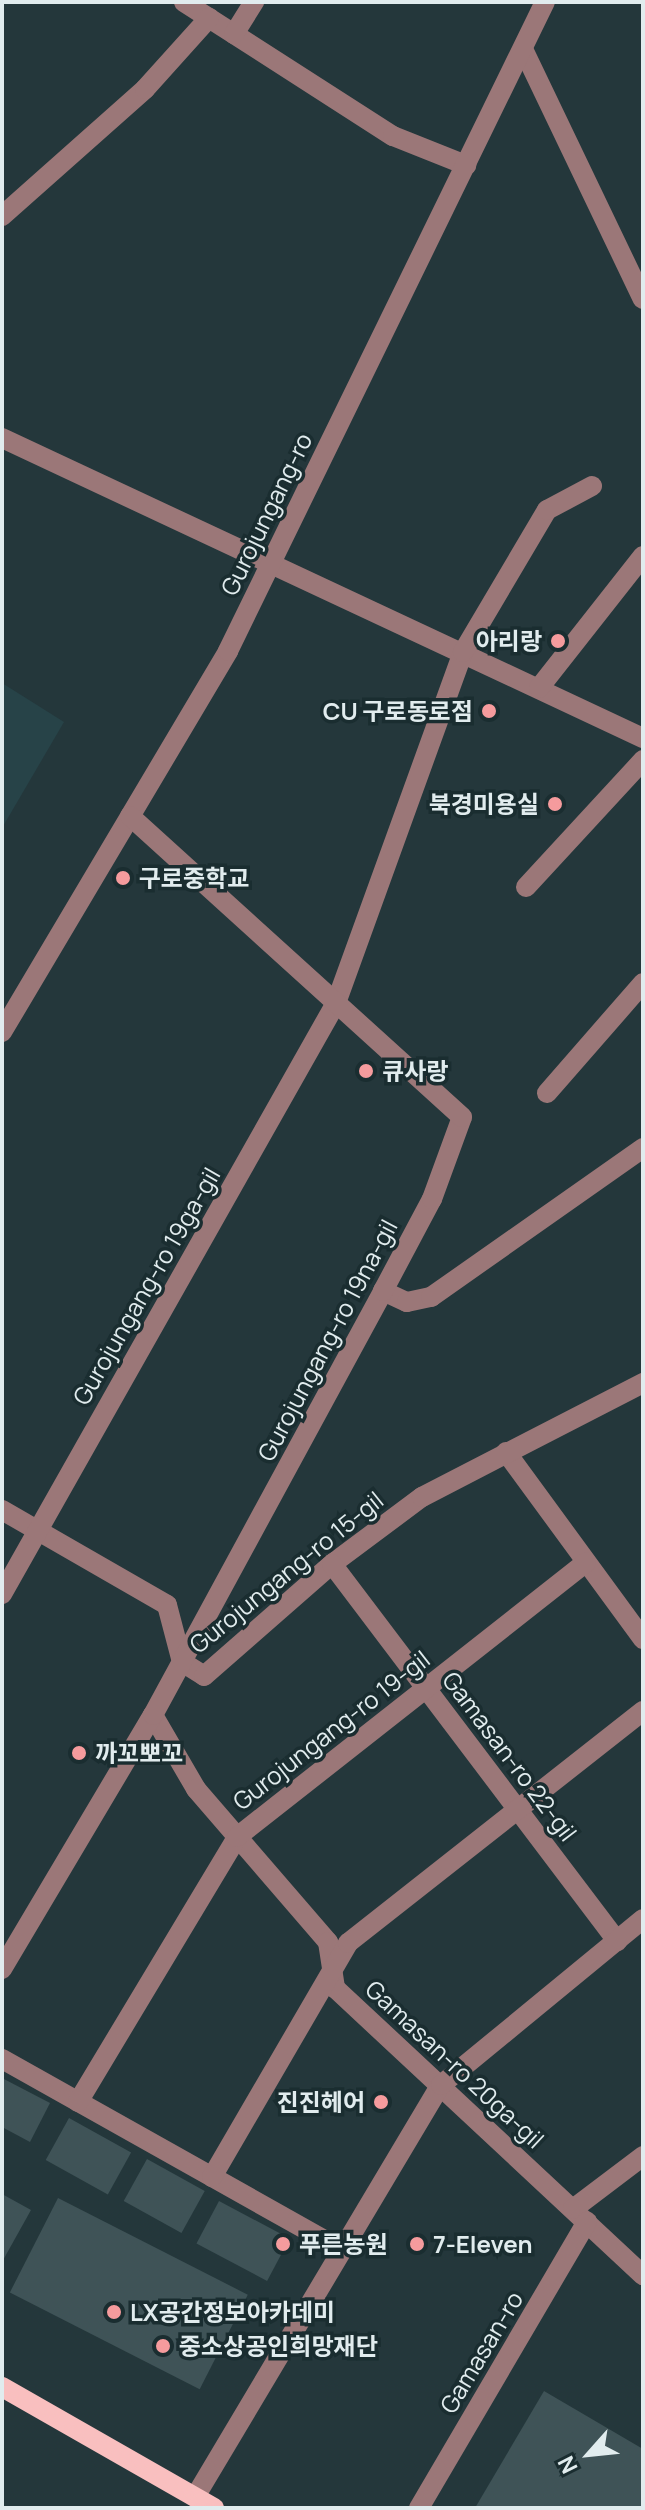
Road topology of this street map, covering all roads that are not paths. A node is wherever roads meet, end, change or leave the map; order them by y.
1 (184, 2) edge
2 (254, 2) edge
3 (545, 2) edge
4 (209, 18) junction
5 (234, 34) junction
6 (523, 49) junction
7 (466, 165) junction
8 (2, 216) edge
9 (643, 299) edge
10 (2, 438) edge
11 (592, 486) dead end
12 (643, 556) edge
13 (270, 563) junction
14 (463, 652) junction
15 (539, 688) junction
16 (643, 738) edge
17 (643, 760) edge
18 (130, 816) junction
19 (526, 887) dead end
20 (643, 983) edge
21 (336, 1003) junction
22 (2, 1032) edge
23 (547, 1093) dead end
24 (643, 1148) edge
25 (383, 1291) junction
26 (643, 1383) edge
27 (506, 1452) junction
28 (2, 1510) edge
29 (37, 1530) junction
30 (586, 1562) junction
31 (332, 1564) junction
32 (2, 1594) edge
33 (643, 1639) edge
34 (182, 1662) junction
35 (426, 1688) junction
36 (643, 1711) edge
37 (153, 1715) junction
38 (518, 1809) junction
39 (237, 1837) junction
40 (643, 1919) edge
41 (617, 1941) junction
42 (2, 1969) edge
43 (332, 1970) junction
44 (2, 2059) edge
45 (441, 2085) junction
46 (78, 2102) junction
47 (643, 2156) edge
48 (212, 2177) junction
49 (580, 2216) junction
50 (341, 2249) junction
51 (643, 2275) edge
52 (2, 2387) edge
53 (195, 2497) junction
54 (214, 2508) edge
55 (419, 2508) edge

1 - 4 street
2 - 5 street
3 - 6 street, Gurojungang-ro
4 - 5 street
4 - 8 street
5 - 7 street
6 - 7 street, Gurojungang-ro
6 - 9 street
7 - 13 street, Gurojungang-ro
10 - 13 street
11 - 14 street, Gurojungang-ro 19ga-gil
12 - 15 street
13 - 14 street
13 - 18 street, Gurojungang-ro
14 - 15 street
14 - 21 street, Gurojungang-ro 19ga-gil
15 - 16 street
17 - 19 street
18 - 21 street, Gurojungang-ro 19na-gil
18 - 22 street, Gurojungang-ro
20 - 23 street
21 - 25 street, Gurojungang-ro 19na-gil
21 - 29 street, Gurojungang-ro 19ga-gil
24 - 25 street
25 - 34 street, Gurojungang-ro 19na-gil
26 - 27 street, Gurojungang-ro 15-gil
27 - 30 street
27 - 31 street, Gurojungang-ro 15-gil
28 - 29 street, Gurojungang-ro 15-gil
29 - 32 street, Gurojungang-ro 19ga-gil
29 - 34 street, Gurojungang-ro 15-gil
30 - 33 street
30 - 35 street, Gurojungang-ro 19-gil
31 - 34 street, Gurojungang-ro 15-gil
31 - 35 street, Gamasan-ro 22-gil
34 - 37 street, Gurojungang-ro 19na-gil
35 - 38 street, Gamasan-ro 22-gil
35 - 39 street, Gurojungang-ro 19-gil
36 - 38 street
37 - 39 street, Gamasan-ro 20ga-gil
37 - 42 street, Gurojungang-ro 19na-gil
38 - 41 street, Gamasan-ro 22-gil
38 - 43 street
39 - 43 street, Gamasan-ro 20ga-gil
39 - 46 street, Gurojungang-ro 19-gil
40 - 41 street
41 - 45 street
43 - 45 street, Gamasan-ro 20ga-gil
43 - 48 street
44 - 46 street
45 - 49 street, Gamasan-ro 20ga-gil
45 - 50 street
46 - 48 street
47 - 49 street
48 - 50 street
49 - 51 street, Gamasan-ro 20ga-gil
49 - 55 street, Gamasan-ro
50 - 53 street
52 - 53 main road
53 - 54 main road

